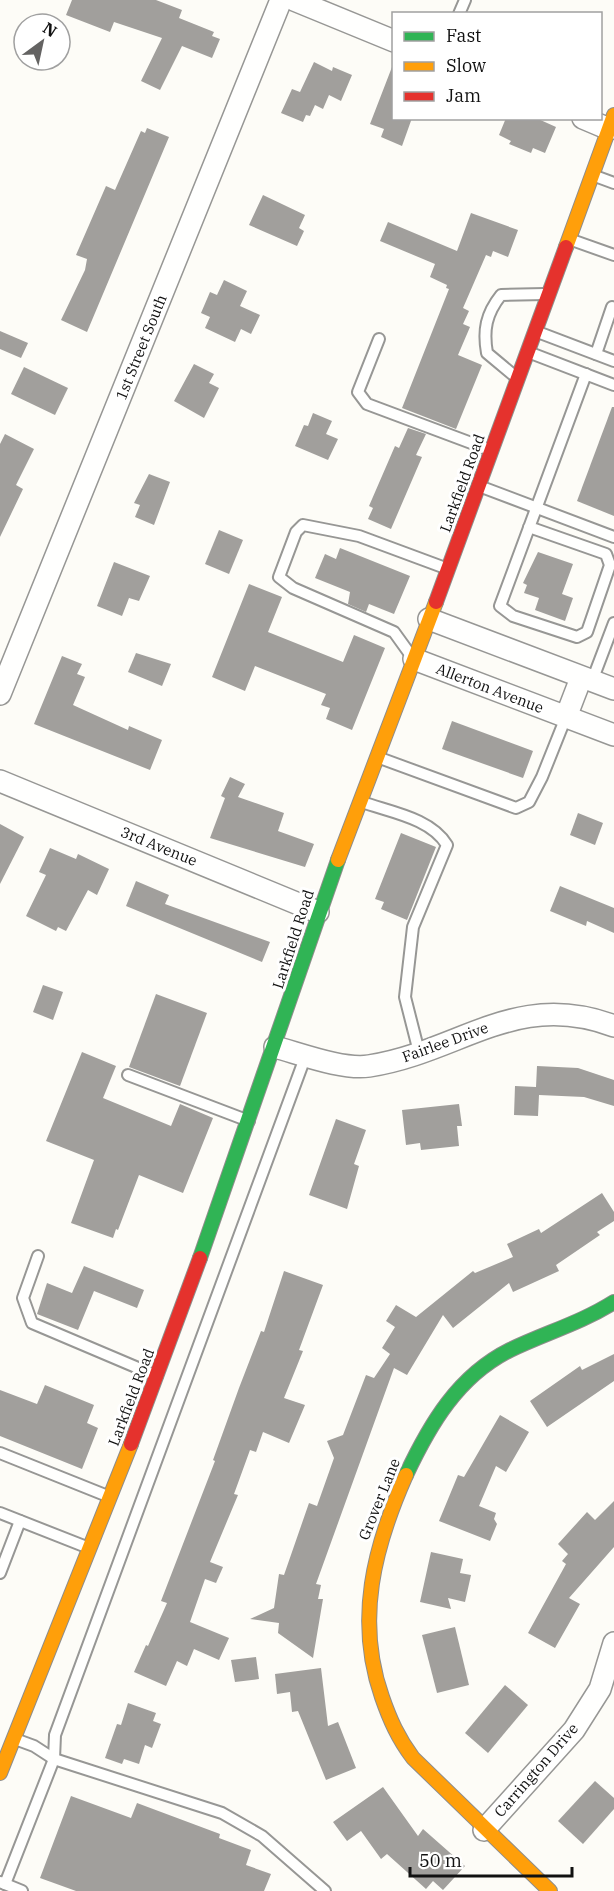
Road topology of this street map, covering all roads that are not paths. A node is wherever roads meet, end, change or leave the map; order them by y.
1 (280, 0) edge
2 (294, 0) edge
3 (392, 41) edge
4 (586, 120) edge
5 (610, 135) edge
6 (592, 175) junction
7 (614, 183) edge
8 (568, 239) junction
9 (614, 255) edge
10 (549, 294) junction
11 (612, 307) dead end
12 (535, 331) junction
13 (379, 339) dead end
14 (528, 352) junction
15 (596, 354) junction
16 (614, 361) edge
17 (586, 374) junction
18 (518, 378) junction
19 (614, 385) edge
20 (491, 451) junction
21 (478, 486) junction
22 (536, 508) junction
23 (529, 527) junction
24 (614, 537) edge
25 (448, 569) junction
26 (429, 618) junction
27 (614, 623) edge
28 (414, 659) junction
29 (586, 679) junction
30 (614, 689) edge
31 (0, 693) edge
32 (566, 717) junction
33 (614, 735) edge
34 (377, 757) junction
35 (0, 781) edge
36 (359, 801) junction
37 (318, 912) junction
38 (614, 1026) edge
39 (275, 1047) junction
40 (419, 1052) junction
41 (306, 1055) junction
42 (128, 1074) dead end
43 (249, 1121) junction
44 (38, 1256) dead end
45 (614, 1302) edge
46 (158, 1376) junction
47 (0, 1453) edge
48 (110, 1497) junction
49 (0, 1513) edge
50 (20, 1521) junction
51 (89, 1549) junction
52 (0, 1573) edge
53 (614, 1643) edge
54 (14, 1738) junction
55 (54, 1760) junction
56 (0, 1773) edge
57 (484, 1830) junction
58 (2, 1883) edge
59 (22, 1891) edge
60 (325, 1891) edge
61 (550, 1891) edge

1 - 31 street, 1st Street South
2 - 3 street
4 - 5 street
5 - 6 main road, Larkfield Road
6 - 7 lane
6 - 8 main road, Larkfield Road
8 - 9 lane
8 - 10 main road, Larkfield Road
10 - 12 main road, Larkfield Road
10 - 18 lane
11 - 15 lane
12 - 14 main road, Larkfield Road
12 - 15 lane
13 - 20 lane
14 - 17 lane
14 - 18 main road, Larkfield Road
15 - 16 lane
17 - 19 lane
17 - 22 lane
18 - 20 main road, Larkfield Road
20 - 21 main road, Larkfield Road
21 - 22 lane
21 - 25 main road, Larkfield Road
22 - 23 lane
22 - 24 lane
23 - 23 lane
25 - 26 main road, Larkfield Road
25 - 28 lane
26 - 28 main road, Larkfield Road
26 - 29 street
27 - 29 lane
28 - 32 street, Allerton Avenue
28 - 34 main road, Larkfield Road
29 - 30 street
29 - 32 street
32 - 33 street, Allerton Avenue
32 - 34 lane
34 - 36 main road, Larkfield Road
35 - 37 street, 3rd Avenue
36 - 37 main road, Larkfield Road
36 - 40 lane
37 - 39 main road, Larkfield Road
38 - 40 street, Fairlee Drive
39 - 41 street, Fairlee Drive
39 - 43 main road, Larkfield Road
40 - 41 street, Fairlee Drive
41 - 55 lane
42 - 43 lane
43 - 46 main road, Larkfield Road
44 - 46 lane
45 - 57 main road, Grover Lane
46 - 48 main road, Larkfield Road
47 - 48 lane
48 - 51 main road, Larkfield Road
49 - 50 lane
50 - 51 lane
50 - 52 lane
51 - 54 main road, Larkfield Road
53 - 57 street, Carrington Drive
54 - 55 lane
54 - 56 main road, Larkfield Road
55 - 58 lane
55 - 60 lane
57 - 61 main road, Grover Lane
58 - 59 lane

